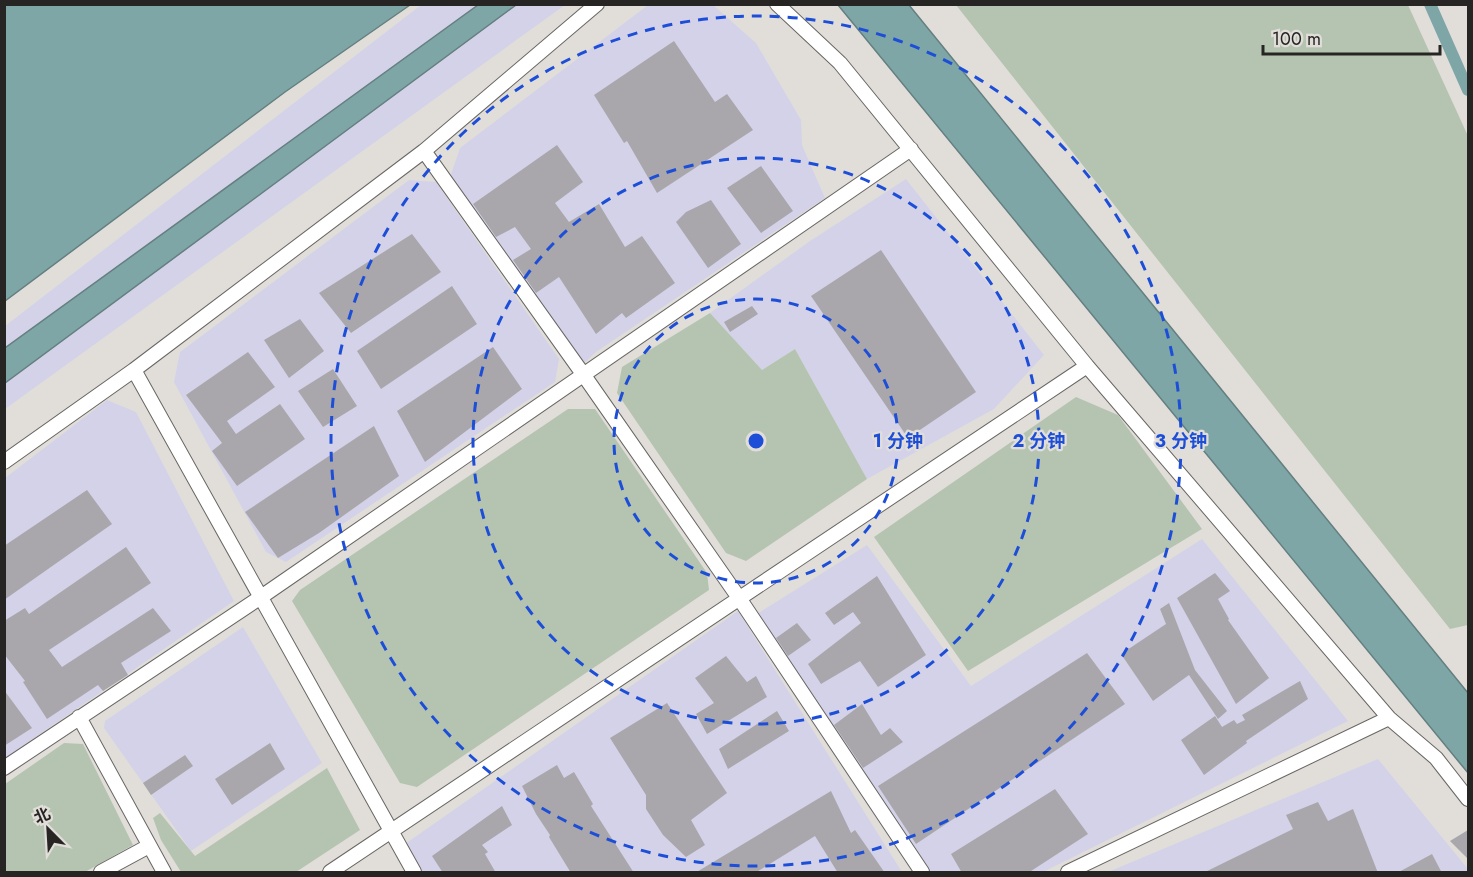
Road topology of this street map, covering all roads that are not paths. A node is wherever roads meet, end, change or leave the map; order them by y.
1 (597, 4) edge
2 (777, 4) edge
3 (911, 149) junction
4 (424, 151) junction
5 (1087, 366) junction
6 (134, 370) junction
7 (584, 374) junction
8 (4, 462) edge
9 (261, 597) junction
10 (740, 598) junction
11 (79, 717) junction
12 (1389, 718) junction
13 (4, 768) edge
14 (1468, 799) edge
15 (391, 831) junction
16 (149, 846) junction
17 (101, 873) edge
18 (164, 873) edge
19 (330, 873) edge
20 (414, 873) edge
21 (922, 873) edge
22 (1068, 873) edge

1 - 4 street
2 - 3 street
3 - 5 street
3 - 7 street
4 - 6 street
4 - 7 street
5 - 10 street
5 - 12 street
6 - 8 street
6 - 9 street
7 - 9 street
7 - 10 street
9 - 11 street
9 - 15 street
10 - 15 street
10 - 21 street
11 - 13 street
11 - 16 street
12 - 14 street
12 - 22 street
15 - 19 street
15 - 20 street
16 - 17 street
16 - 18 street

